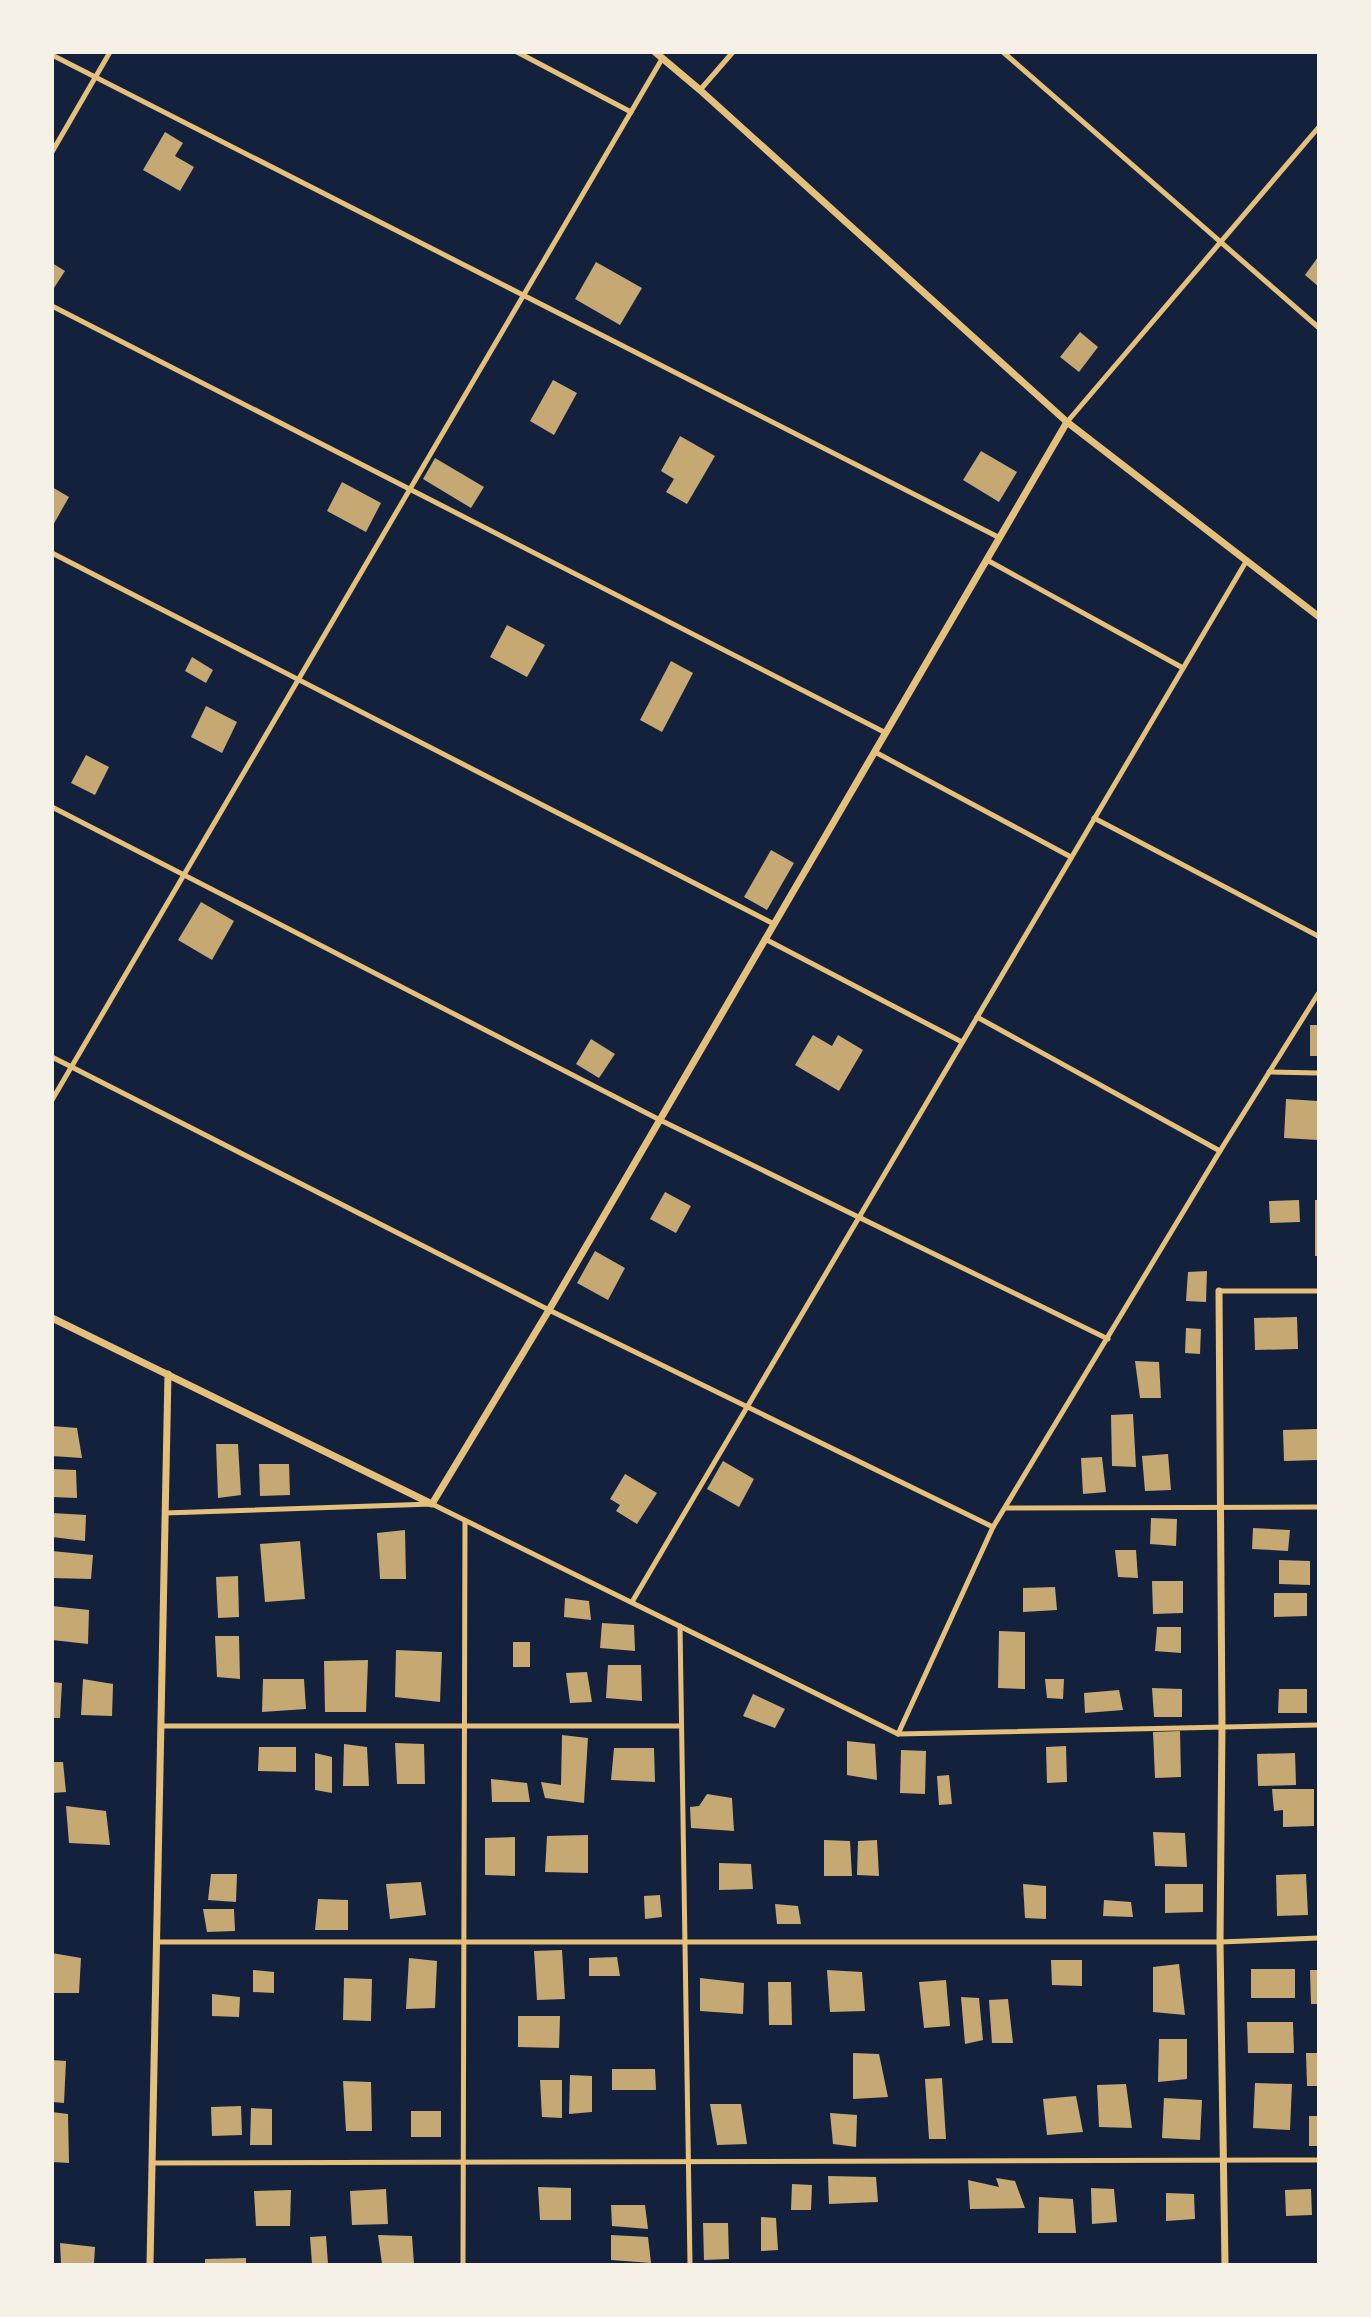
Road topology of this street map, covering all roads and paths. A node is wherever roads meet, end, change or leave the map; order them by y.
1 (110, 52) edge
2 (517, 52) edge
3 (655, 52) edge
4 (733, 52) edge
5 (1003, 52) edge
6 (52, 55) edge
7 (662, 59) junction
8 (96, 77) junction
9 (700, 90) junction
10 (631, 112) junction
11 (1318, 128) edge
12 (52, 152) edge
13 (1221, 242) junction
14 (524, 296) junction
15 (52, 306) edge
16 (1318, 327) edge
17 (1068, 422) junction
18 (410, 489) junction
19 (1000, 538) junction
20 (52, 553) edge
21 (987, 560) junction
22 (1247, 560) junction
23 (1318, 616) edge
24 (1183, 668) junction
25 (299, 680) junction
26 (886, 733) junction
27 (875, 752) junction
28 (52, 807) edge
29 (1094, 818) junction
30 (1071, 857) junction
31 (184, 875) junction
32 (774, 924) junction
33 (1318, 936) edge
34 (765, 939) junction
35 (1318, 994) edge
36 (977, 1017) junction
37 (962, 1042) junction
38 (52, 1056) edge
39 (72, 1066) junction
40 (1269, 1072) junction
41 (1318, 1073) edge
42 (52, 1100) edge
43 (660, 1120) junction
44 (1220, 1151) junction
45 (859, 1217) junction
46 (1318, 1291) edge
47 (1219, 1292) joint
48 (549, 1310) junction
49 (52, 1318) edge
50 (1108, 1339) junction
51 (168, 1374) junction
52 (747, 1407) junction
53 (432, 1504) junction
54 (1318, 1507) edge
55 (1005, 1508) junction
56 (1219, 1508) junction
57 (165, 1513) junction
58 (465, 1521) junction
59 (993, 1527) junction
60 (632, 1602) junction
61 (680, 1626) junction
62 (1318, 1725) edge
63 (161, 1726) junction
64 (465, 1726) junction
65 (681, 1726) junction
66 (1222, 1726) junction
67 (898, 1734) junction
68 (1318, 1938) edge
69 (684, 1940) junction
70 (156, 1942) junction
71 (1220, 1942) junction
72 (464, 1943) junction
73 (1223, 2160) junction
74 (1318, 2160) edge
75 (152, 2163) junction
76 (464, 2163) junction
77 (688, 2163) junction
78 (150, 2264) edge
79 (463, 2264) edge
80 (690, 2264) edge
81 (1225, 2264) edge

1 - 8 lane
2 - 10 lane
3 - 7 street
4 - 9 lane
5 - 13 lane
6 - 8 lane
7 - 9 street
7 - 10 lane
8 - 12 lane
8 - 14 lane
9 - 17 street
10 - 14 lane
11 - 13 lane
13 - 16 lane
13 - 17 lane
14 - 18 lane
14 - 19 lane
15 - 18 lane
17 - 19 street
17 - 22 street
18 - 25 lane
18 - 26 lane
19 - 21 street
20 - 25 lane
21 - 24 lane
21 - 26 street
22 - 23 street
22 - 24 lane
24 - 29 lane
25 - 31 lane
25 - 32 lane
26 - 27 street
27 - 30 lane
27 - 32 street
28 - 31 lane
29 - 30 lane
29 - 33 lane
30 - 36 lane
31 - 39 lane
31 - 43 lane
32 - 34 street
34 - 37 lane
34 - 43 street
35 - 40 lane
36 - 37 lane
36 - 44 lane
37 - 45 lane
38 - 39 lane
39 - 42 lane
39 - 48 lane
40 - 41 lane
40 - 44 lane
43 - 45 lane
43 - 48 street
44 - 50 lane
45 - 50 lane
45 - 52 lane
46 - 47 lane
47 - 56 street
48 - 52 lane
48 - 53 street
49 - 51 street
50 - 55 lane
51 - 53 street
51 - 57 street
52 - 59 lane
52 - 60 lane
53 - 57 lane
53 - 58 lane
54 - 56 lane
55 - 56 lane
55 - 59 lane
56 - 66 street
57 - 63 street
58 - 60 lane
58 - 64 lane
59 - 67 lane
60 - 61 lane
61 - 65 lane
61 - 67 lane
62 - 66 lane
63 - 64 lane
63 - 70 street
64 - 65 lane
64 - 72 lane
65 - 69 lane
66 - 67 lane
66 - 71 street
68 - 71 lane
69 - 71 lane
69 - 72 lane
69 - 77 lane
70 - 72 lane
70 - 75 street
71 - 73 street
72 - 76 lane
73 - 74 lane
73 - 77 lane
73 - 81 street
75 - 76 lane
75 - 78 street
76 - 77 lane
76 - 79 lane
77 - 80 lane

